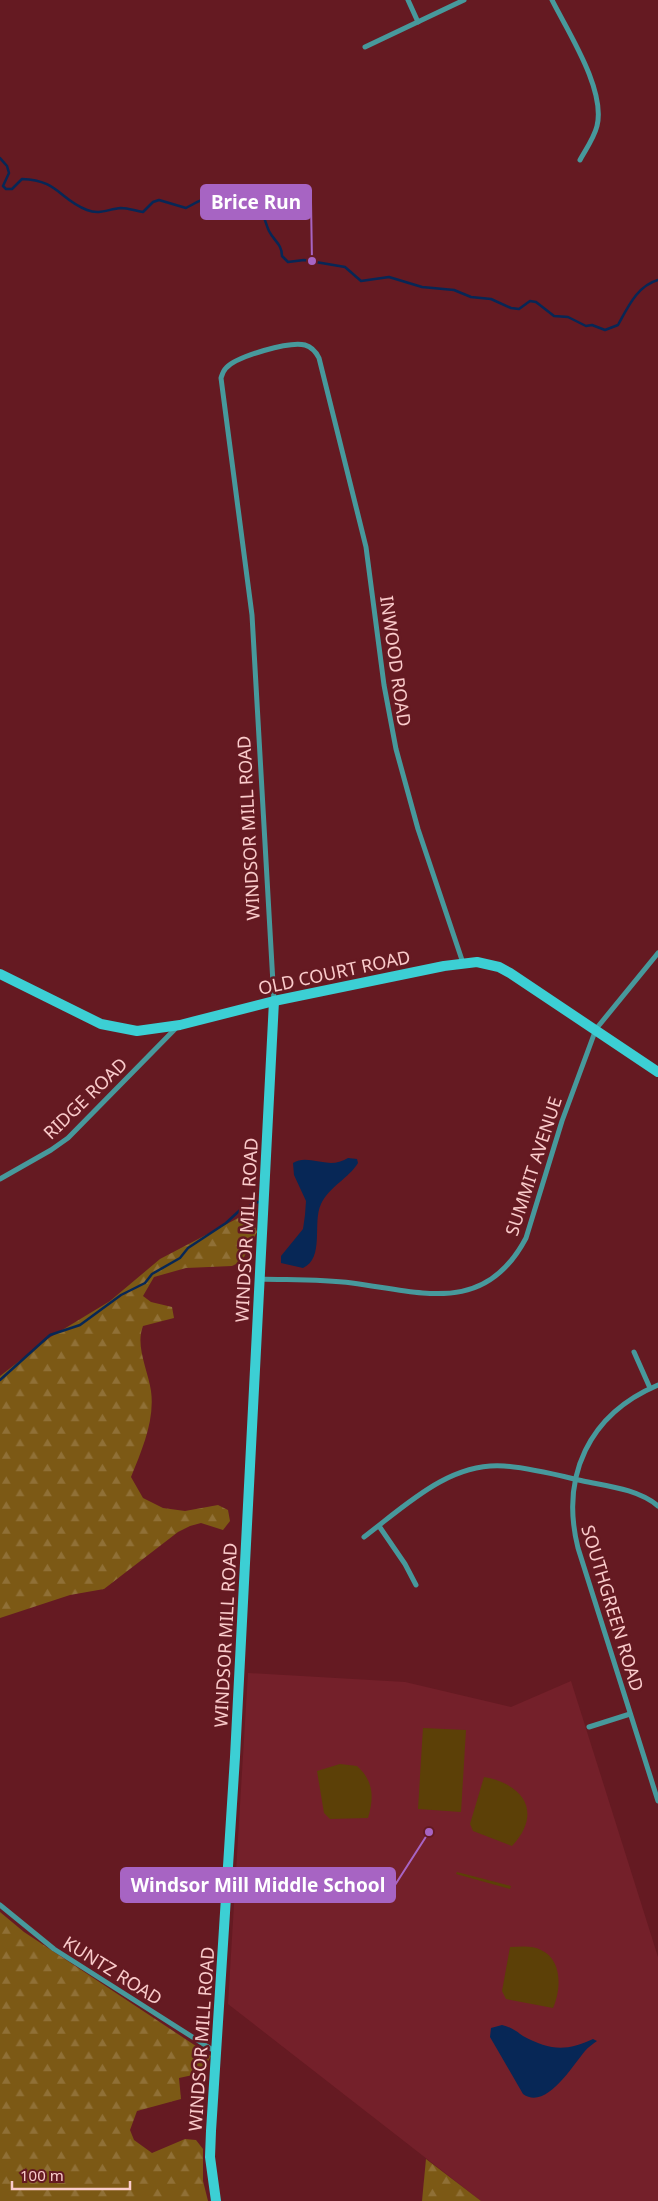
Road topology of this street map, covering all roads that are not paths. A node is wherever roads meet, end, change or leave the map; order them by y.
1 (408, 0) edge
2 (464, 0) edge
3 (552, 0) edge
4 (418, 22) junction
5 (365, 47) dead end
6 (580, 160) dead end
7 (319, 358) joint
8 (658, 953) edge
9 (464, 963) junction
10 (0, 974) edge
11 (274, 1001) junction
12 (180, 1024) junction
13 (596, 1030) junction
14 (658, 1072) edge
15 (0, 1179) edge
16 (260, 1279) junction
17 (634, 1352) dead end
18 (658, 1385) edge
19 (650, 1388) junction
20 (574, 1479) junction
21 (658, 1506) edge
22 (379, 1526) junction
23 (364, 1537) dead end
24 (416, 1585) dead end
25 (630, 1714) junction
26 (589, 1727) dead end
27 (658, 1801) edge
28 (0, 1905) edge
29 (217, 2052) junction
30 (216, 2201) edge

1 - 4 street
2 - 4 street
3 - 6 street
4 - 5 street
7 - 9 street, INWOOD ROAD
7 - 11 street, WINDSOR MILL ROAD
8 - 13 street, SUMMIT AVENUE
9 - 11 main road, OLD COURT ROAD
9 - 13 main road, OLD COURT ROAD
10 - 12 main road, OLD COURT ROAD
11 - 12 main road, OLD COURT ROAD
11 - 16 main road, WINDSOR MILL ROAD
12 - 15 street, RIDGE ROAD
13 - 14 main road, OLD COURT ROAD
13 - 16 street, SUMMIT AVENUE
16 - 29 main road, WINDSOR MILL ROAD
17 - 19 street
18 - 19 street, SOUTHGREEN ROAD
19 - 20 street, SOUTHGREEN ROAD
20 - 21 street
20 - 22 street
20 - 25 street, SOUTHGREEN ROAD
22 - 23 street
22 - 24 street
25 - 26 street
25 - 27 street, SOUTHGREEN ROAD
28 - 29 street, KUNTZ ROAD
29 - 30 main road, WINDSOR MILL ROAD

